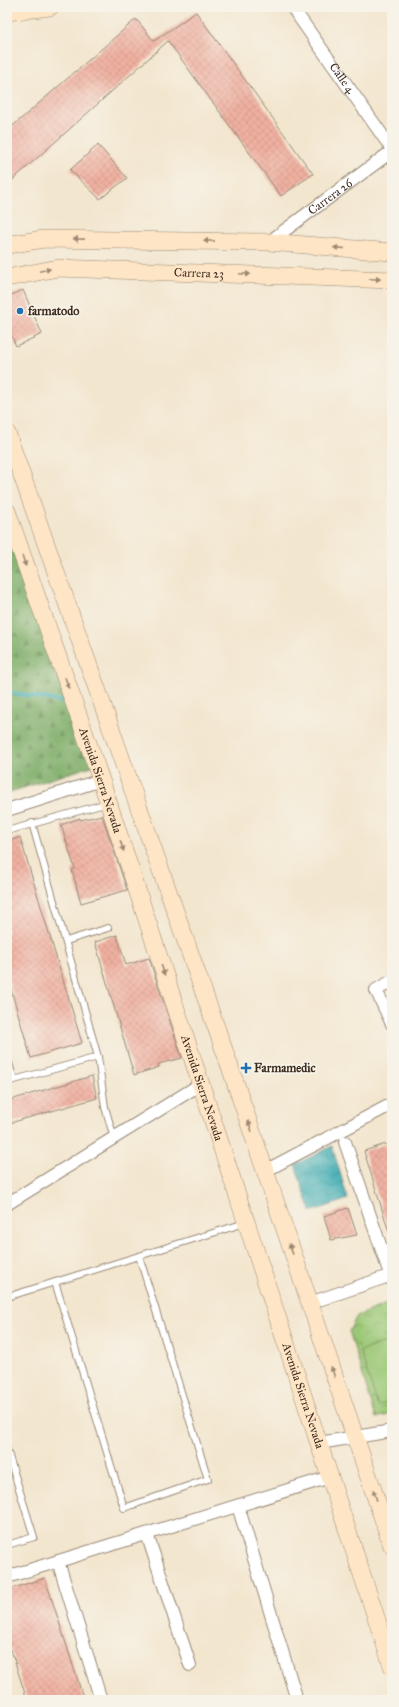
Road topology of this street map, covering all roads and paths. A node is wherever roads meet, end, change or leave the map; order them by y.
1 (50, 7) edge
2 (292, 7) edge
3 (7, 12) edge
4 (392, 150) edge
5 (44, 239) junction
6 (7, 240) edge
7 (269, 242) junction
8 (7, 245) edge
9 (392, 252) edge
10 (7, 278) edge
11 (392, 280) edge
12 (7, 433) edge
13 (7, 511) edge
14 (101, 780) junction
15 (108, 803) junction
16 (7, 810) edge
17 (32, 823) junction
18 (7, 831) edge
19 (108, 928) dead end
20 (66, 941) junction
21 (392, 981) edge
22 (392, 1024) edge
23 (7, 1057) edge
24 (98, 1057) junction
25 (14, 1080) junction
26 (7, 1082) edge
27 (200, 1084) junction
28 (392, 1104) edge
29 (114, 1138) junction
30 (345, 1142) dead end
31 (265, 1171) junction
32 (7, 1204) edge
33 (246, 1222) junction
34 (139, 1256) junction
35 (391, 1277) edge
36 (55, 1282) junction
37 (7, 1297) edge
38 (310, 1304) junction
39 (392, 1431) edge
40 (355, 1436) junction
41 (318, 1443) junction
42 (7, 1450) edge
43 (330, 1477) junction
44 (238, 1506) junction
45 (148, 1534) junction
46 (7, 1545) edge
47 (392, 1546) edge
48 (58, 1561) junction
49 (7, 1577) edge
50 (190, 1664) dead end
51 (392, 1666) edge
52 (101, 1700) edge
53 (297, 1700) edge

1 - 3 main road
2 - 4 street, Calle 4
4 - 7 street, Carrera 26
5 - 6 main road
7 -> 5 main road
5 - 8 main road
9 -> 7 main road
10 -> 11 main road, Carrera 23
31 -> 12 main road
13 -> 14 main road, Avenida Sierra Nevada
14 - 15 main road, Avenida Sierra Nevada
14 - 16 street
15 - 17 lane
15 -> 27 main road, Avenida Sierra Nevada
17 - 18 lane
17 - 20 lane
19 - 20 lane
20 - 24 lane
21 - 22 street
23 - 25 lane
24 - 25 lane
24 - 29 lane
25 - 26 lane
27 - 29 street
27 - 33 main road, Avenida Sierra Nevada
28 - 31 street
29 - 32 street
30 - 35 street
38 -> 31 main road
33 - 34 lane
33 - 41 main road, Avenida Sierra Nevada
34 - 36 lane
34 - 36 lane
35 - 38 street
36 - 37 lane
40 -> 38 main road
39 - 40 street
40 - 41 street
47 -> 40 main road
41 - 43 main road, Avenida Sierra Nevada
42 - 46 lane
43 - 44 street
43 - 51 main road, Avenida Sierra Nevada
44 - 45 street
44 - 53 street
45 - 48 street
45 - 50 street
48 - 49 street
48 - 52 street

